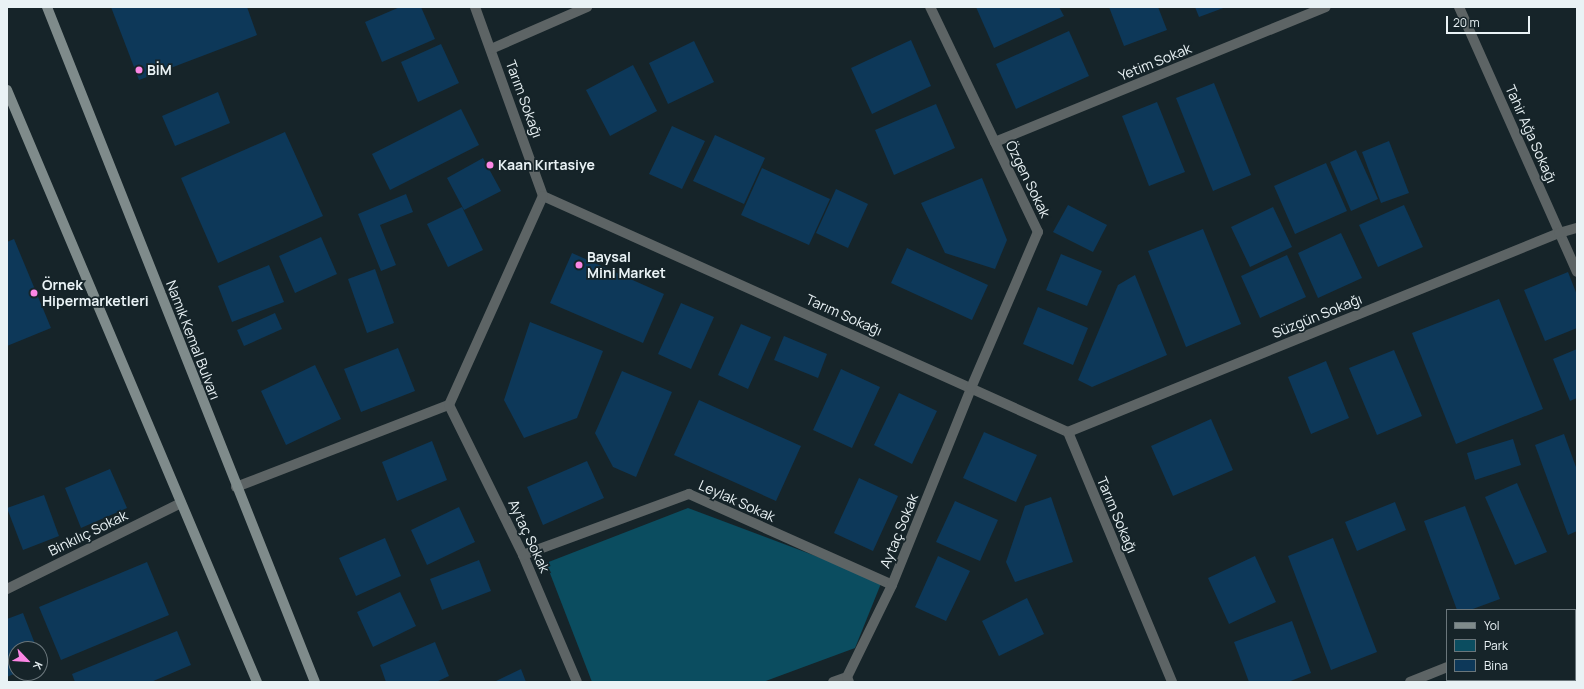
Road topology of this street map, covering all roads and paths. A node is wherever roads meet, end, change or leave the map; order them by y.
1 (47, 7) edge
2 (475, 7) edge
3 (587, 7) edge
4 (930, 7) edge
5 (1326, 7) edge
6 (1459, 7) edge
7 (491, 49) junction
8 (7, 90) edge
9 (995, 142) junction
10 (543, 196) junction
11 (1577, 228) edge
12 (1559, 233) junction
13 (1577, 272) edge
14 (971, 388) junction
15 (449, 405) junction
16 (1068, 432) junction
17 (236, 487) junction
18 (181, 503) junction
19 (523, 555) junction
20 (892, 585) junction
21 (7, 589) edge
22 (1446, 667) edge
23 (848, 679) edge
24 (257, 682) edge
25 (315, 682) edge
26 (577, 682) edge
27 (833, 682) edge
28 (1172, 682) edge
29 (1410, 682) edge

1 - 17 main road, Namık Kemal Bulvarı
2 - 7 street, Tarım Sokağı
3 - 7 street
4 - 9 street, Özgen Sokak
5 - 9 street, Yetim Sokak
6 - 12 street, Tahir Ağa Sokağı
7 - 10 street, Tarım Sokağı
8 - 18 main road
9 - 14 street, Özgen Sokak
10 - 14 street, Tarım Sokağı
10 - 15 street
11 - 12 street, Süzgün Sokağı
12 - 13 street, Tahir Ağa Sokağı
12 - 16 street, Süzgün Sokağı
14 - 16 street, Tarım Sokağı
14 - 20 street, Aytaç Sokak
15 - 17 street
15 - 19 street, Aytaç Sokak
16 - 28 street, Tarım Sokağı
17 - 25 main road, Namık Kemal Bulvarı
18 - 21 street, Binkılıç Sokak
18 - 24 main road
19 - 20 street, Leylak Sokak
19 - 26 street, Aytaç Sokak
20 - 23 street, Aytaç Sokak
22 - 29 street
23 - 27 street

